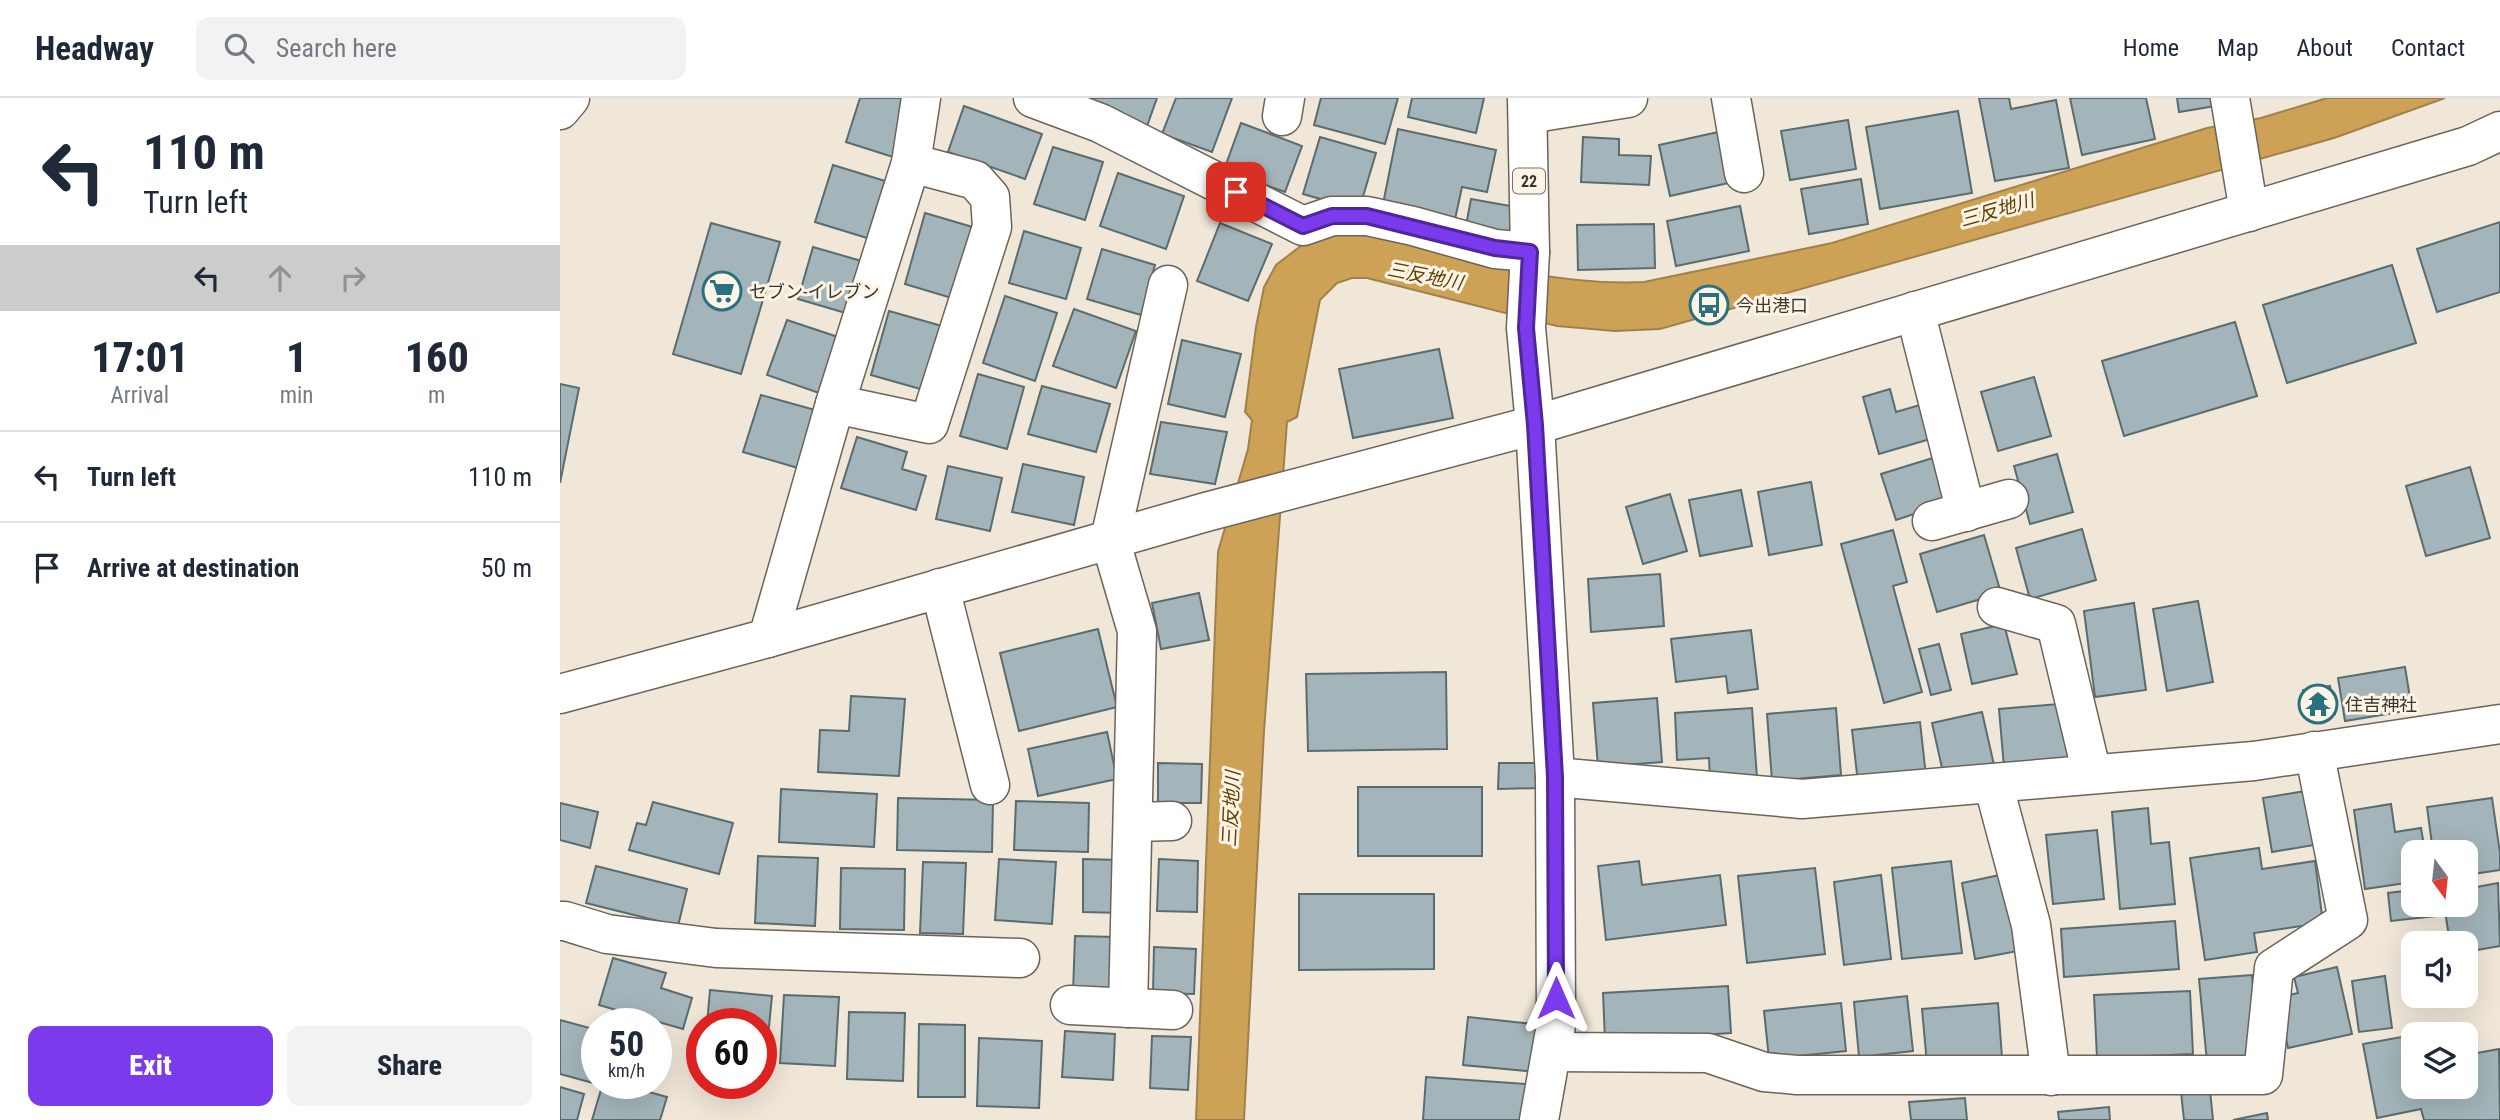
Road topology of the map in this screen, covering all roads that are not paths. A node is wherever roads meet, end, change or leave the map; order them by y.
1 (570, 98) edge
2 (921, 98) edge
3 (1033, 98) edge
4 (1628, 98) edge
5 (1731, 98) edge
6 (1527, 106) edge
7 (2231, 106) edge
8 (560, 110) edge
9 (2500, 131) edge
10 (911, 163) junction
11 (1744, 173) dead end
12 (2247, 202) junction
13 (1530, 258) junction
14 (1168, 285) dead end
15 (1915, 311) junction
16 (835, 404) junction
17 (1535, 425) junction
18 (2009, 499) dead end
19 (1110, 539) junction
20 (940, 588) junction
21 (1997, 607) dead end
22 (768, 638) junction
23 (560, 694) edge
24 (2499, 730) edge
25 (2314, 751) junction
26 (2092, 774) junction
27 (1555, 777) junction
28 (1993, 783) junction
29 (990, 785) dead end
30 (1172, 821) dead end
31 (1133, 822) junction
32 (560, 921) edge
33 (1020, 958) dead end
34 (1070, 1005) dead end
35 (1128, 1007) junction
36 (1173, 1010) dead end
37 (1552, 1052) junction
38 (2050, 1076) junction
39 (1539, 1120) edge

1 - 8 street
2 - 10 street
3 - 13 street
4 - 6 street
5 - 11 street
6 - 13 street, 22
7 - 12 street
9 - 12 street
10 - 16 street
10 - 16 street
12 - 15 street
13 - 17 street, 22
14 - 19 street
15 - 17 street
15 - 18 street
16 - 22 street
17 - 19 street
17 - 27 street, 22
19 - 20 street
19 - 31 street
20 - 22 street
20 - 29 street
21 - 26 street
22 - 23 street
24 - 25 street
25 - 26 street
25 - 38 street
26 - 28 street
27 - 28 street
27 - 37 street, 22
28 - 38 street
30 - 31 street
31 - 35 street
32 - 33 street
34 - 35 street
35 - 36 street
37 - 38 street
37 - 39 street, 22

